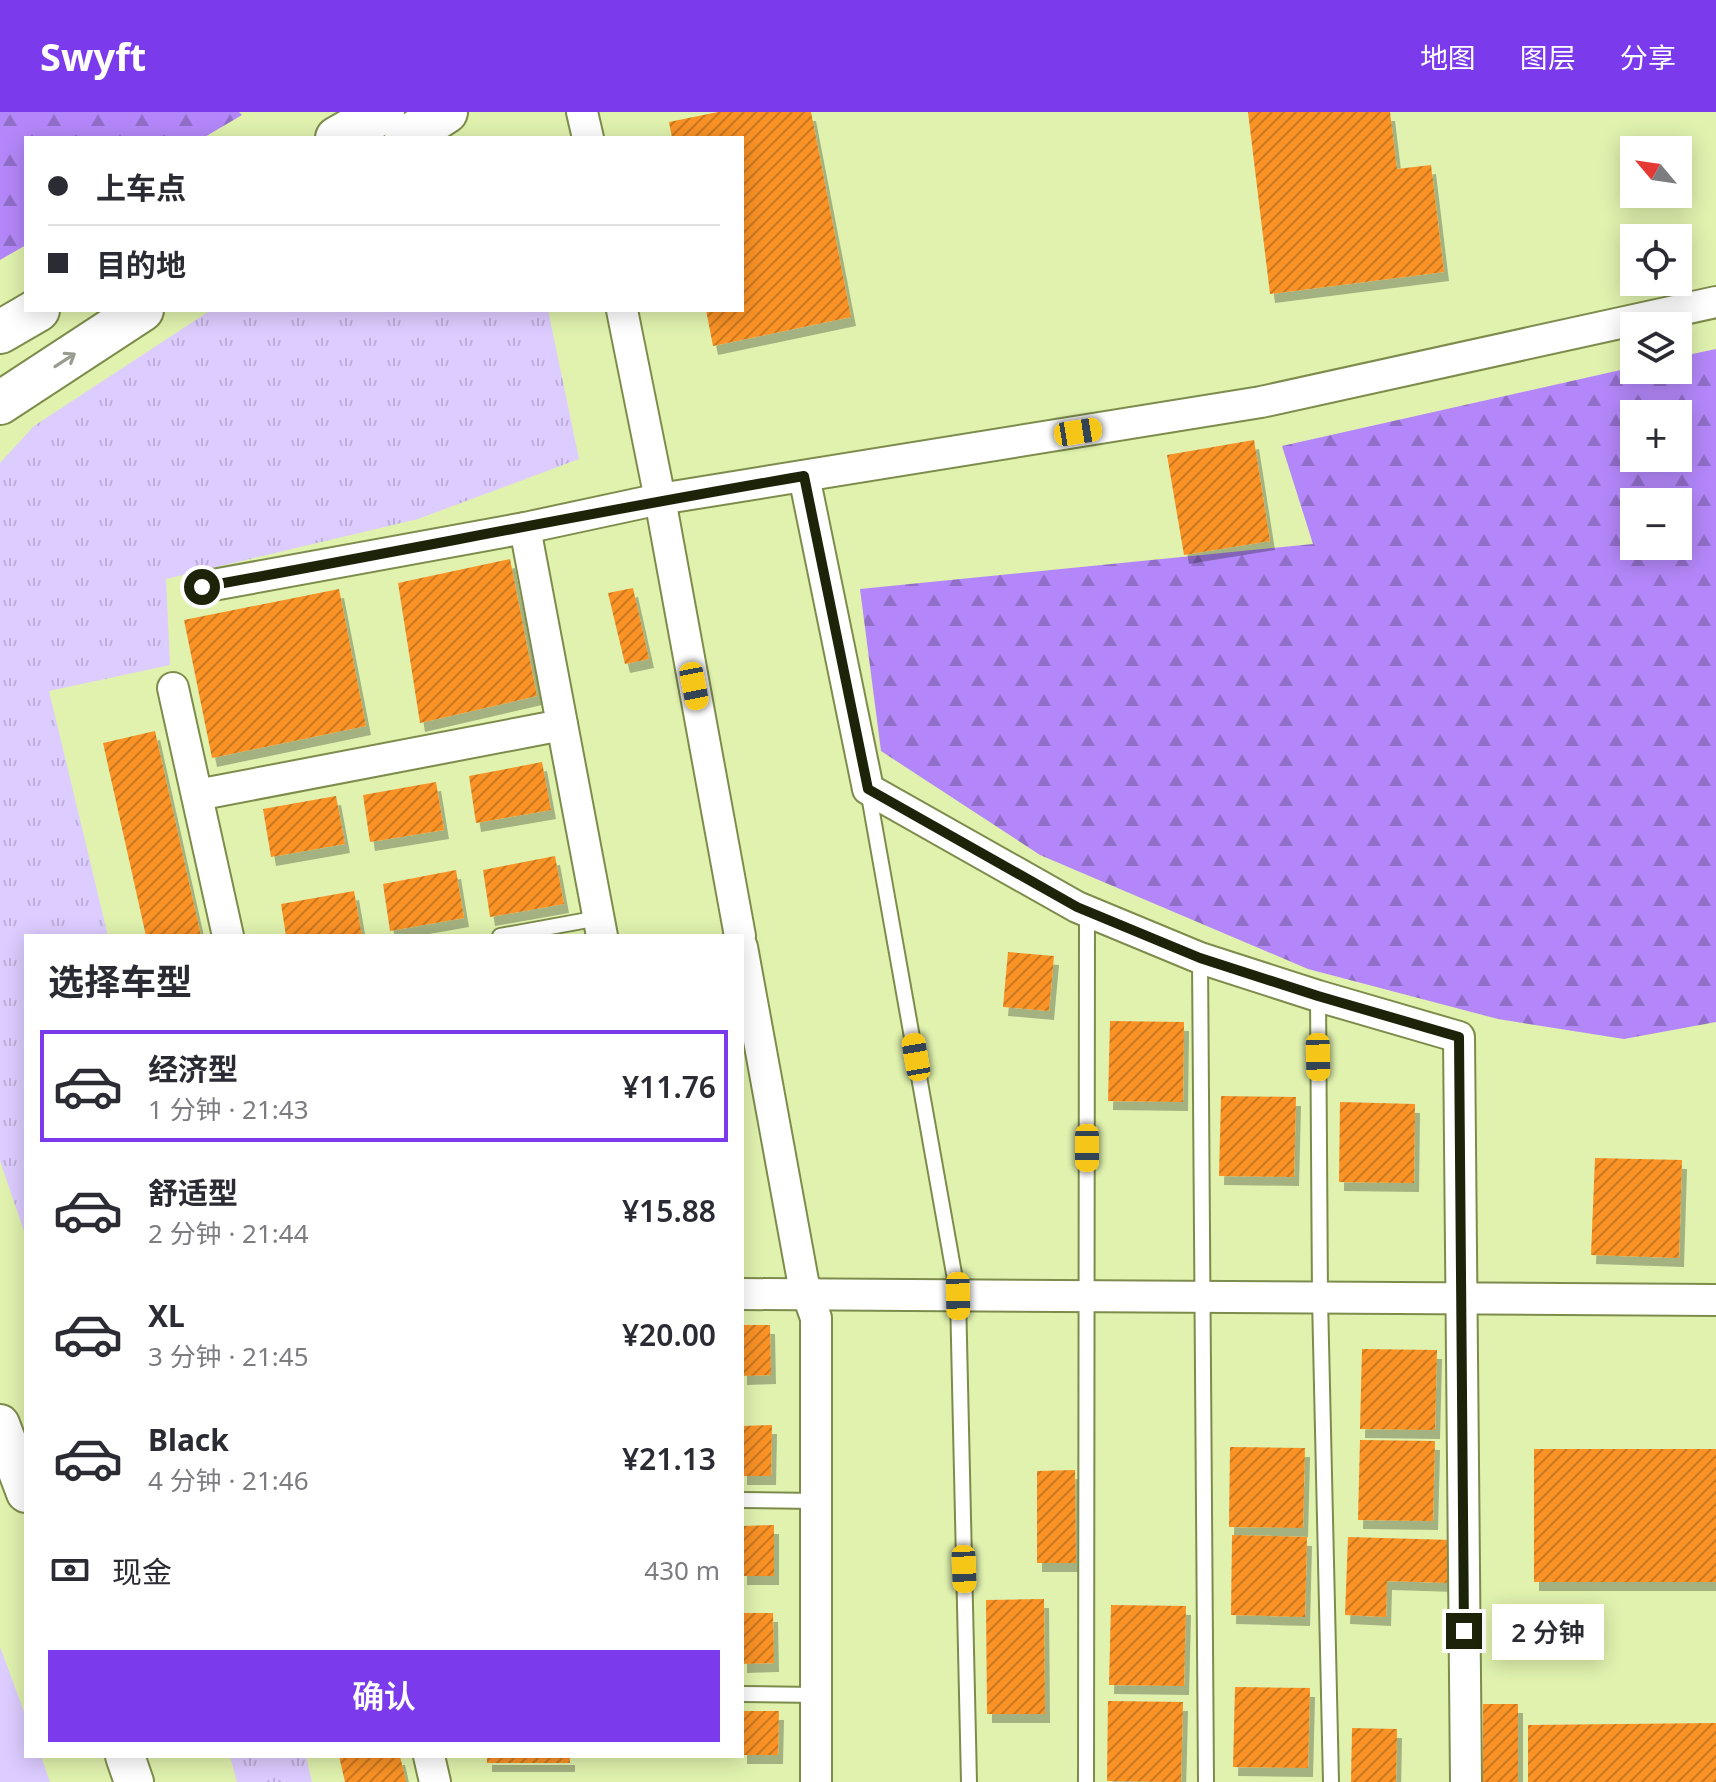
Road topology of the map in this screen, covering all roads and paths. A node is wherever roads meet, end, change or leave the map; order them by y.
1 (383, 112) edge
2 (446, 112) edge
3 (582, 112) edge
4 (341, 136) edge
5 (409, 136) edge
6 (588, 136) edge
7 (1716, 302) edge
8 (35, 312) edge
9 (139, 312) edge
10 (622, 312) edge
11 (0, 332) edge
12 (0, 403) edge
13 (804, 476) junction
14 (660, 499) junction
15 (525, 528) junction
16 (202, 587) dead end
17 (173, 688) dead end
18 (562, 725) junction
19 (868, 789) junction
20 (197, 795) junction
21 (1087, 911) junction
22 (600, 927) edge
23 (228, 934) edge
24 (522, 934) edge
25 (740, 934) edge
26 (744, 958) edge
27 (1200, 958) junction
28 (1318, 996) junction
29 (744, 1294) edge
30 (808, 1294) junction
31 (958, 1296) junction
32 (1088, 1297) junction
33 (1202, 1297) junction
34 (1320, 1298) junction
35 (1461, 1299) junction
36 (1716, 1300) edge
37 (0, 1424) edge
38 (24, 1488) edge
39 (744, 1500) edge
40 (816, 1501) junction
41 (744, 1694) edge
42 (816, 1695) junction
43 (126, 1758) edge
44 (429, 1758) edge
45 (134, 1782) edge
46 (435, 1782) edge
47 (816, 1782) edge
48 (969, 1782) edge
49 (1086, 1782) edge
50 (1206, 1782) edge
51 (1331, 1782) edge
52 (1466, 1782) edge

1 - 4 main road
2 - 5 main road
3 - 6 street
7 - 13 street
8 - 11 main road
12 -> 9 main road
10 - 14 street
13 - 14 street
13 - 19 street
14 - 15 street
14 - 25 street
15 - 16 street
15 - 18 street
17 - 20 street
18 - 20 street
18 - 22 street
19 - 21 street
19 - 31 lane
20 - 23 street
21 - 27 street
21 - 32 lane
22 - 24 lane
26 - 30 street
27 - 28 street
27 - 33 lane
28 - 34 lane
28 - 35 street
29 - 30 street
30 - 31 street
30 - 40 street
31 - 32 street
31 - 48 lane
32 - 33 street
32 - 49 lane
33 - 34 street
33 - 50 lane
34 - 35 street
34 - 51 lane
35 - 36 street
35 - 52 street
37 - 38 street
39 - 40 lane
40 - 42 street
41 - 42 lane
42 - 47 street
43 - 45 street
44 - 46 street

